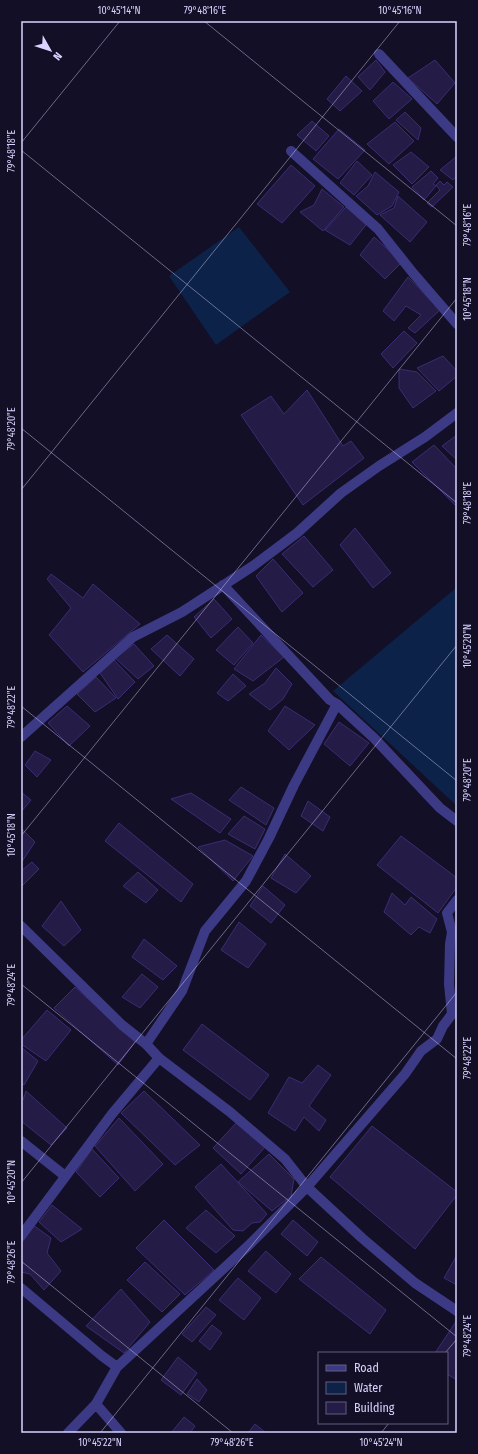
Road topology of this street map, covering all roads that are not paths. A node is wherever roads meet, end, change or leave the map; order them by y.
1 (379, 54) dead end
2 (457, 137) edge
3 (291, 151) dead end
4 (457, 324) edge
5 (457, 412) edge
6 (222, 585) junction
7 (337, 704) junction
8 (21, 737) edge
9 (457, 820) edge
10 (457, 900) edge
11 (21, 926) edge
12 (146, 1044) junction
13 (159, 1058) junction
14 (21, 1141) edge
15 (65, 1176) junction
16 (307, 1187) junction
17 (21, 1236) edge
18 (21, 1288) edge
19 (457, 1311) edge
20 (117, 1367) junction
21 (96, 1404) junction
22 (68, 1433) edge
23 (121, 1433) edge

1 - 2 street
3 - 4 street
5 - 6 street
6 - 7 street
6 - 8 street
7 - 9 street
7 - 12 street
10 - 16 street
11 - 12 street
12 - 13 street
13 - 15 street
13 - 16 street
14 - 15 street
15 - 17 street
16 - 19 street
16 - 20 street
18 - 20 street
20 - 21 street
21 - 22 street
21 - 23 street

